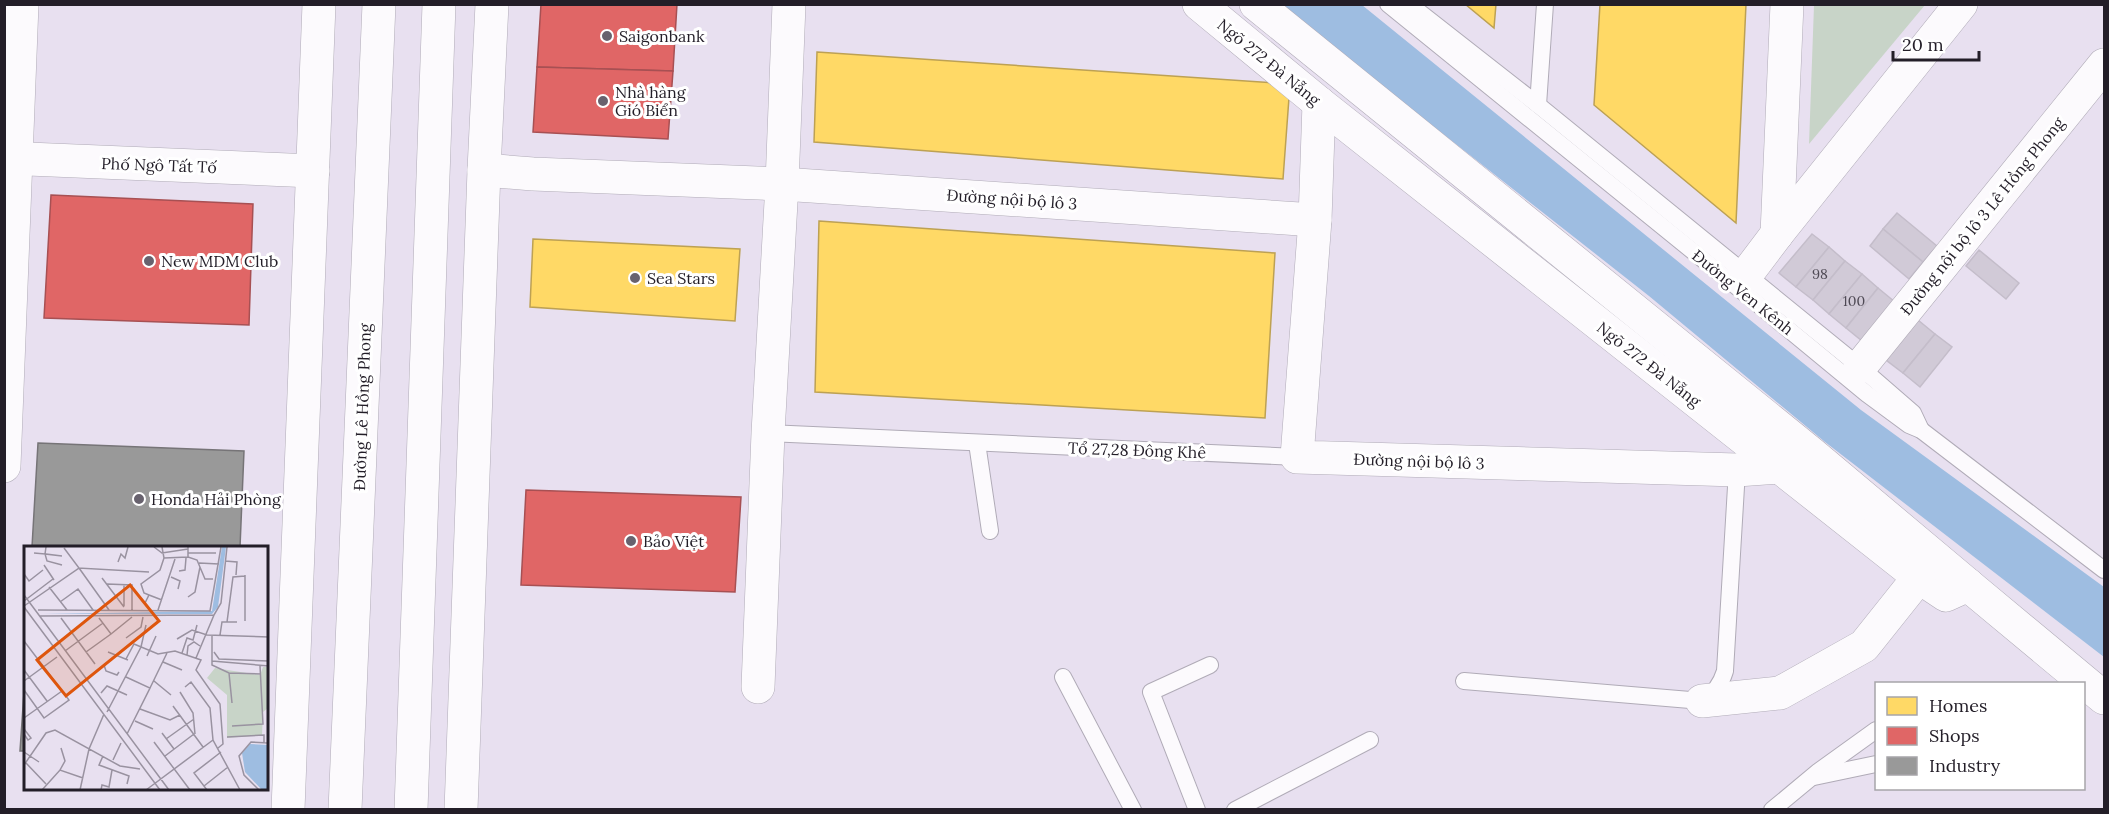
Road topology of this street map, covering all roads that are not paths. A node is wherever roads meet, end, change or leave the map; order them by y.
1 (22, 4) edge
2 (319, 4) edge
3 (379, 4) edge
4 (439, 4) edge
5 (492, 4) edge
6 (789, 4) edge
7 (1198, 4) edge
8 (1256, 4) edge
9 (1388, 4) edge
10 (1409, 4) edge
11 (1545, 4) edge
12 (1786, 4) edge
13 (1961, 4) edge
14 (2104, 65) edge
15 (1319, 104) junction
16 (1538, 105) junction
17 (10, 158) edge
18 (484, 170) junction
19 (313, 171) junction
20 (782, 184) junction
21 (1315, 220) junction
22 (1777, 234) junction
23 (1746, 275) junction
24 (1860, 367) junction
25 (1921, 430) junction
26 (768, 433) junction
27 (977, 443) junction
28 (1297, 457) junction
29 (4, 466) edge
30 (1779, 467) junction
31 (1737, 470) junction
32 (990, 531) dead end
33 (2104, 570) edge
34 (1919, 577) junction
35 (1968, 585) junction
36 (1210, 665) dead end
37 (1063, 677) dead end
38 (1464, 681) dead end
39 (2085, 682) edge
40 (2085, 682) edge
41 (758, 687) dead end
42 (2104, 698) edge
43 (1702, 701) junction
44 (1875, 731) edge
45 (1370, 740) dead end
46 (1875, 764) edge
47 (1810, 778) junction
48 (288, 810) edge
49 (345, 810) edge
50 (411, 810) edge
51 (461, 810) edge
52 (1133, 810) edge
53 (1197, 810) edge
54 (1235, 810) edge
55 (1772, 810) edge

1 - 17 street
2 - 19 street
3 - 49 street, Đường Lê Hồng Phong
4 - 50 street
5 - 18 street
6 - 20 street
7 - 15 street, Ngõ 272 Đà Nẵng
8 - 35 street
9 - 25 lane, Đường Ven Kênh
10 - 16 lane, Đường Ven Kênh
11 - 16 lane
12 - 22 street
13 - 22 street
14 - 24 street, Đường nội bộ lô 3 Lê Hồng Phong
15 - 21 street
15 - 30 street, Ngõ 272 Đà Nẵng
16 - 23 lane, Đường Ven Kênh
17 - 19 street, Phố Ngô Tất Tố
17 - 29 street
18 - 20 street, Đường nội bộ lô 3
18 - 51 street
19 - 48 street
20 - 21 street, Đường nội bộ lô 3
20 - 26 street
21 - 28 street
22 - 23 street
23 - 24 lane, Đường Ven Kênh
24 - 25 lane, Đường Ven Kênh
25 - 33 lane, Đường Ven Kênh
26 - 27 lane
26 - 41 street
27 - 28 lane, Tổ 27,28 Đông Khê
27 - 32 lane
28 - 31 street, Đường nội bộ lô 3
30 - 31 street, Đường nội bộ lô 3
30 - 34 street, Ngõ 272 Đà Nẵng
31 - 43 lane
34 - 35 street, Ngõ 272 Đà Nẵng
34 - 43 street
35 - 39 street
36 - 53 lane
37 - 52 lane
38 - 43 lane
40 - 42 street
44 - 47 lane
45 - 54 lane
46 - 47 lane
47 - 55 lane

